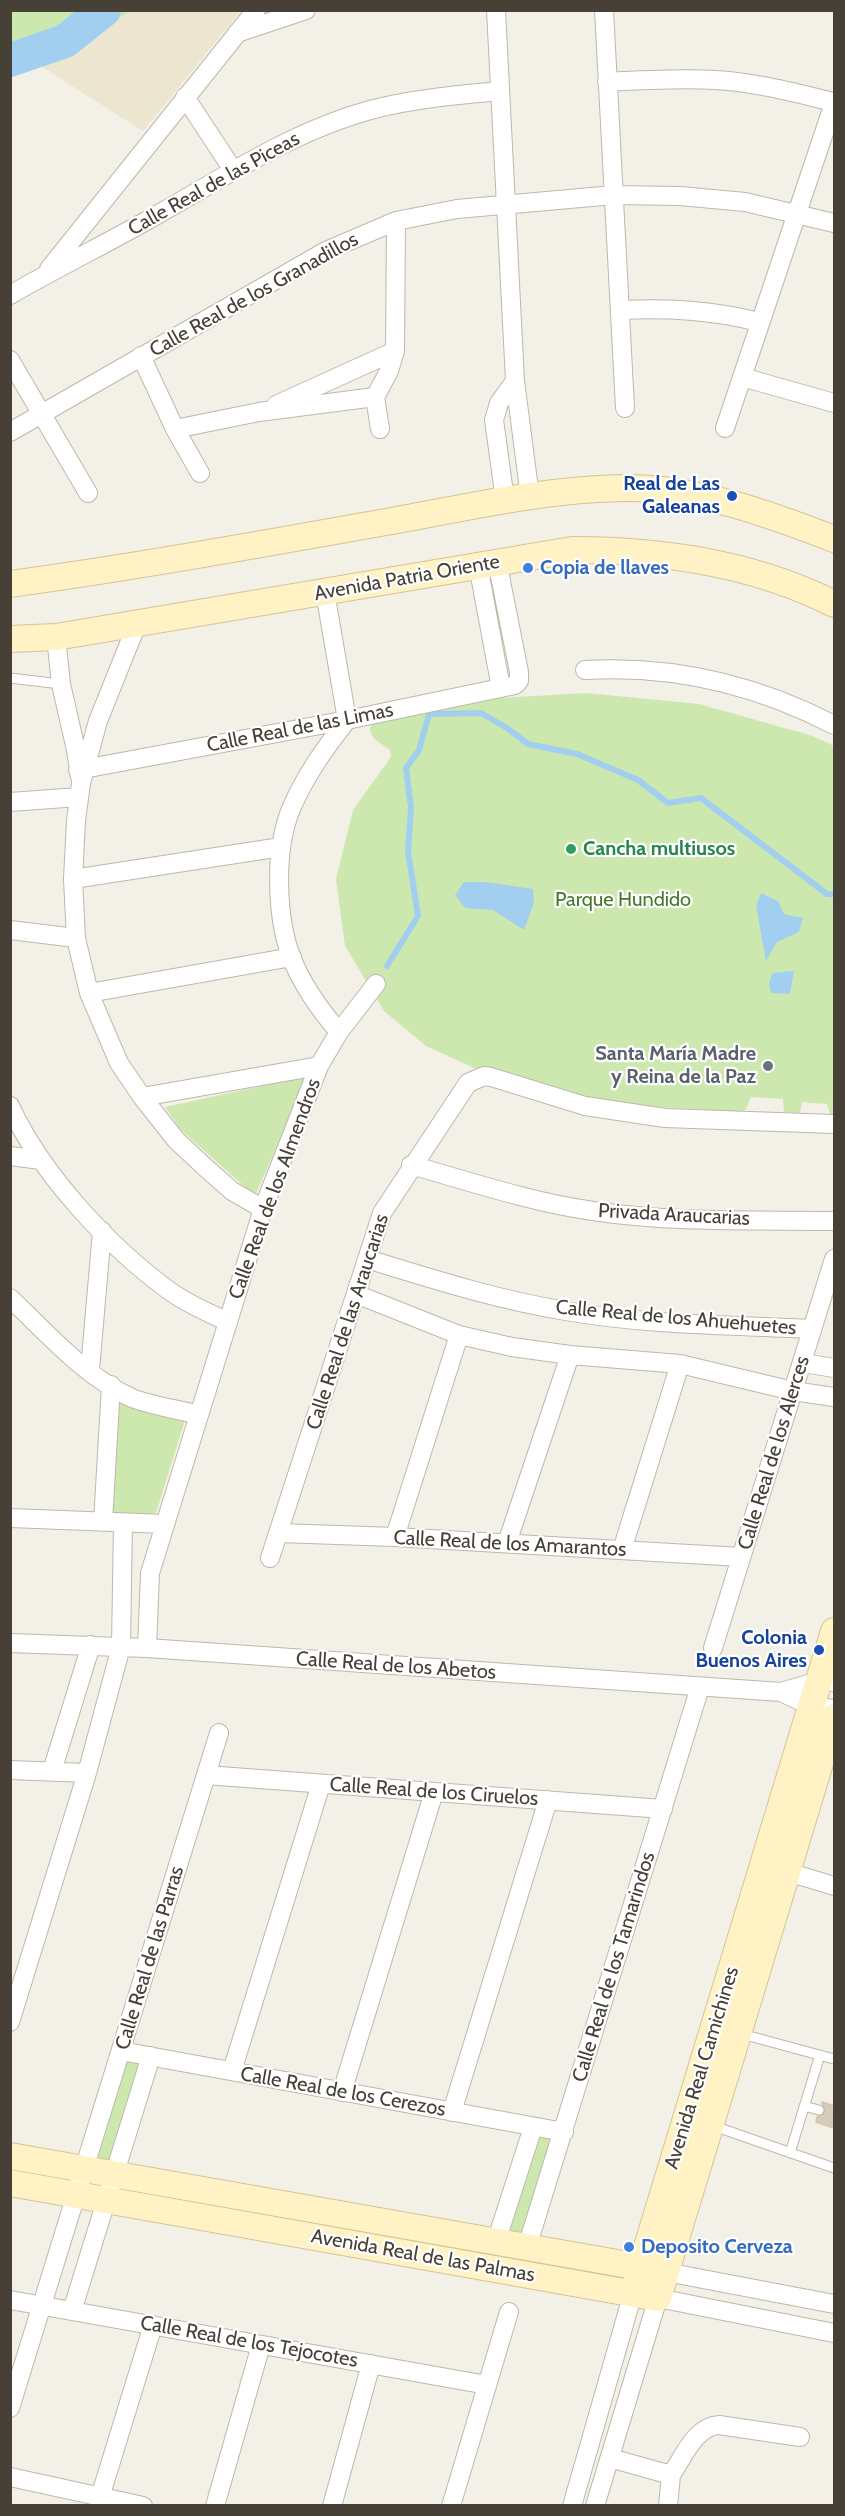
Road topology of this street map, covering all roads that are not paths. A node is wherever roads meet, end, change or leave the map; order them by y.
1 (256, 10) edge
2 (306, 10) edge
3 (496, 10) edge
4 (603, 10) edge
5 (236, 33) junction
6 (608, 82) junction
7 (500, 91) junction
8 (185, 98) junction
9 (834, 102) edge
10 (233, 170) junction
11 (614, 195) junction
12 (506, 204) junction
13 (797, 214) junction
14 (396, 221) junction
15 (834, 223) edge
16 (44, 275) junction
17 (10, 295) edge
18 (620, 310) junction
19 (759, 322) junction
20 (395, 351) junction
21 (141, 356) junction
22 (10, 360) edge
23 (742, 377) junction
24 (515, 381) junction
25 (375, 397) junction
26 (834, 403) edge
27 (626, 408) dead end
28 (259, 412) junction
29 (44, 414) junction
30 (725, 428) dead end
31 (175, 429) junction
32 (380, 429) dead end
33 (10, 432) edge
34 (200, 473) dead end
35 (88, 493) dead end
36 (530, 497) junction
37 (505, 500) junction
38 (834, 539) edge
39 (487, 563) junction
40 (10, 584) edge
41 (325, 592) junction
42 (834, 604) edge
43 (137, 624) junction
44 (56, 637) junction
45 (10, 639) edge
46 (585, 670) dead end
47 (10, 678) edge
48 (61, 684) junction
49 (501, 688) junction
50 (347, 720) junction
51 (834, 725) edge
52 (81, 780) junction
53 (10, 802) edge
54 (281, 847) junction
55 (74, 879) junction
56 (10, 930) edge
57 (76, 938) junction
58 (292, 957) junction
59 (376, 984) dead end
60 (89, 993) junction
61 (339, 1032) junction
62 (319, 1066) junction
63 (142, 1097) junction
64 (10, 1106) edge
65 (834, 1124) edge
66 (41, 1160) junction
67 (11, 1162) edge
68 (411, 1165) junction
69 (263, 1209) junction
70 (834, 1221) edge
71 (102, 1231) junction
72 (367, 1259) junction
73 (834, 1259) edge
74 (356, 1294) junction
75 (10, 1298) edge
76 (228, 1322) junction
77 (812, 1329) junction
78 (459, 1335) junction
79 (570, 1355) junction
80 (802, 1363) junction
81 (680, 1364) junction
82 (834, 1368) edge
83 (90, 1370) junction
84 (111, 1385) junction
85 (793, 1391) junction
86 (834, 1397) edge
87 (199, 1415) junction
88 (10, 1518) edge
89 (103, 1522) junction
90 (123, 1523) junction
91 (165, 1524) junction
92 (279, 1533) junction
93 (395, 1537) junction
94 (507, 1544) junction
95 (622, 1550) junction
96 (741, 1557) junction
97 (270, 1558) dead end
98 (834, 1631) edge
99 (10, 1642) edge
100 (90, 1646) junction
101 (121, 1647) junction
102 (147, 1648) junction
103 (713, 1648) dead end
104 (827, 1681) edge
105 (700, 1687) junction
106 (781, 1692) junction
107 (823, 1708) edge
108 (834, 1717) edge
109 (219, 1732) dead end
110 (10, 1770) edge
111 (52, 1772) junction
112 (87, 1773) junction
113 (206, 1775) junction
114 (321, 1784) junction
115 (434, 1792) junction
116 (548, 1800) junction
117 (663, 1809) junction
118 (788, 1872) junction
119 (834, 1886) edge
120 (10, 2022) edge
121 (726, 2030) junction
122 (121, 2051) junction
123 (820, 2055) junction
124 (151, 2056) junction
125 (834, 2059) edge
126 (232, 2071) junction
127 (342, 2092) junction
128 (804, 2106) junction
129 (819, 2110) dead end
130 (452, 2112) junction
131 (698, 2121) junction
132 (533, 2127) junction
133 (564, 2132) junction
134 (789, 2153) junction
135 (10, 2156) edge
136 (834, 2168) edge
137 (114, 2174) junction
138 (80, 2182) junction
139 (10, 2183) edge
140 (106, 2200) junction
141 (396, 2224) junction
142 (496, 2242) junction
143 (527, 2247) junction
144 (390, 2250) junction
145 (653, 2270) junction
146 (646, 2295) junction
147 (10, 2300) edge
148 (834, 2304) edge
149 (42, 2305) junction
150 (72, 2311) junction
151 (508, 2312) dead end
152 (153, 2325) junction
153 (834, 2332) edge
154 (261, 2344) junction
155 (372, 2364) junction
156 (486, 2385) junction
157 (10, 2408) edge
158 (800, 2437) dead end
159 (610, 2458) junction
160 (671, 2475) junction
161 (10, 2477) edge
162 (100, 2497) junction
163 (143, 2505) edge
164 (215, 2505) edge
165 (332, 2505) edge
166 (451, 2505) edge
167 (572, 2505) edge
168 (595, 2505) edge
169 (668, 2505) edge

1 - 5 street
2 - 5 street
3 - 7 street
4 - 6 street
5 - 8 street
6 - 9 street
6 - 11 street
7 - 10 street, Calle Real de las Piceas
7 - 12 street
8 - 10 street
8 - 16 street
9 - 13 street
10 - 16 street, Calle Real de las Piceas
11 - 12 street, Calle Real de los Granadillos
11 - 13 street, Calle Real de los Granadillos
11 - 18 street
12 - 14 street, Calle Real de los Granadillos
12 - 24 street
13 - 15 street, Calle Real de los Granadillos
13 - 19 street
14 - 20 street
14 - 21 street, Calle Real de los Granadillos
16 - 17 street, Calle Real de las Piceas
18 - 19 street
18 - 27 street
19 - 23 street
20 - 25 street
20 - 28 street
21 - 29 street, Calle Real de los Granadillos
21 - 31 street
22 - 29 street
23 - 26 street
23 - 30 street
24 - 36 street
24 - 37 street
25 - 28 street
25 - 32 street
28 - 31 street
29 - 33 street, Calle Real de los Granadillos
29 - 35 street
31 - 34 street
36 - 37 street
36 - 38 street
37 - 40 street
39 - 41 street, Avenida Patria Oriente
39 - 42 street, Avenida Patria Oriente
39 - 49 street
39 - 49 street, Calle Real de las Limas
41 - 43 street, Avenida Patria Oriente
41 - 50 street
43 - 44 street, Avenida Patria Oriente
43 - 52 street
44 - 45 street, Avenida Patria Oriente
44 - 48 street
46 - 51 street
47 - 48 lane
48 - 52 street
49 - 50 street, Calle Real de las Limas
50 - 52 street, Calle Real de las Limas
50 - 54 street
52 - 53 street, Calle Real de las Limas
52 - 55 street
54 - 55 street
54 - 58 street
55 - 57 street
56 - 57 street
57 - 60 street
58 - 60 street
58 - 61 street
59 - 61 street, Calle Real de los Almendros
60 - 63 street
61 - 62 street, Calle Real de los Almendros
62 - 63 street
62 - 69 street, Calle Real de los Almendros
63 - 69 street
64 - 66 street
65 - 68 street, Calle Real de las Araucarias
66 - 67 street
66 - 71 street
68 - 70 street, Privada Araucarias
68 - 72 street, Calle Real de las Araucarias
69 - 76 street, Calle Real de los Almendros
71 - 76 street
71 - 83 street
72 - 74 street, Calle Real de las Araucarias
72 - 77 street, Calle Real de los Ahuehuetes
73 - 77 street, Calle Real de los Alerces
74 - 78 street
74 - 92 street, Calle Real de las Araucarias
75 - 83 street
76 - 87 street, Calle Real de los Almendros
77 - 80 street, Calle Real de los Alerces
78 - 79 street
78 - 93 street
79 - 81 street
79 - 94 street
80 - 82 street, Calle Real de los Ahuehuetes
80 - 85 street, Calle Real de los Alerces
81 - 85 street
81 - 95 street
83 - 84 street
84 - 87 street
84 - 89 street
85 - 86 street
85 - 96 street, Calle Real de los Alerces
87 - 91 street, Calle Real de los Almendros
88 - 89 street
89 - 90 street
90 - 91 street
90 - 101 street
91 - 102 street, Calle Real de los Almendros
92 - 93 street, Calle Real de los Amarantos
92 - 97 street, Calle Real de las Araucarias
93 - 94 street, Calle Real de los Amarantos
94 - 95 street, Calle Real de los Amarantos
95 - 96 street, Calle Real de los Amarantos
96 - 103 street, Calle Real de los Alerces
98 - 104 street, Avenida Real Camichines
99 - 100 street, Calle Real de los Abetos
100 - 101 street, Calle Real de los Abetos
100 - 111 street
101 - 102 street, Calle Real de los Abetos
101 - 112 street
102 - 105 street, Calle Real de los Abetos
104 - 106 street, Calle Real de los Abetos
104 - 107 street, Avenida Real Camichines
105 - 106 street, Calle Real de los Abetos
105 - 117 street, Calle Real de los Tamarindos
106 - 107 street, Calle Real de los Abetos
107 - 121 street, Avenida Real Camichines
108 - 118 street, Avenida Real Camichines
109 - 113 street, Calle Real de las Parras
110 - 111 street
111 - 112 street
112 - 120 street
113 - 114 street, Calle Real de los Ciruelos
113 - 122 street, Calle Real de las Parras
114 - 115 street, Calle Real de los Ciruelos
114 - 126 street
115 - 116 street, Calle Real de los Ciruelos
115 - 127 street
116 - 117 street, Calle Real de los Ciruelos
116 - 130 street
117 - 133 street, Calle Real de los Tamarindos
118 - 119 street
118 - 121 street, Avenida Real Camichines
121 - 123 lane
121 - 131 street, Avenida Real Camichines
122 - 124 street, Calle Real de los Cerezos
122 - 138 street, Calle Real de las Parras
123 - 125 lane
123 - 128 lane
124 - 126 street, Calle Real de los Cerezos
124 - 137 street, Calle Real de las Parras
126 - 127 street, Calle Real de los Cerezos
127 - 130 street, Calle Real de los Cerezos
128 - 129 lane
128 - 134 lane
130 - 132 street, Calle Real de los Cerezos
131 - 134 lane
131 - 145 street, Avenida Real Camichines
132 - 133 street, Calle Real de los Cerezos
132 - 142 street
133 - 143 street, Calle Real de los Tamarindos
134 - 136 lane
135 - 138 street, Avenida Real de las Palmas
137 - 138 street, Avenida Real de las Palmas
137 - 140 street, Calle Real de las Parras
137 - 141 street, Avenida Real de las Palmas
138 - 139 street, Avenida Real de las Palmas
138 - 140 street, Avenida Real de las Palmas
138 - 149 street, Calle Real de las Parras
140 - 144 street, Avenida Real de las Palmas
140 - 150 street, Calle Real de las Parras
141 - 142 street, Avenida Real de las Palmas
141 - 144 street
142 - 143 street, Avenida Real de las Palmas
143 - 145 street, Avenida Real de las Palmas
144 - 146 street, Avenida Real de las Palmas
145 - 146 street, Avenida Real Camichines
145 - 148 street, Avenida Real de las Palmas
146 - 153 street, Avenida Real de las Palmas
146 - 159 street, Avenida Real Camichines
146 - 167 street, Avenida Real Camichines
147 - 149 street, Calle Real de los Tejocotes
149 - 150 street, Calle Real de los Tejocotes
149 - 157 street, Calle Real de las Parras
150 - 152 street, Calle Real de los Tejocotes
151 - 156 street
152 - 154 street, Calle Real de los Tejocotes
152 - 162 street
154 - 155 street, Calle Real de los Tejocotes
154 - 164 street
155 - 156 street, Calle Real de los Tejocotes
155 - 165 street
156 - 166 street
158 - 160 street
159 - 160 street
159 - 168 street, Avenida Real Camichines
160 - 169 street
161 - 162 street
162 - 163 street

